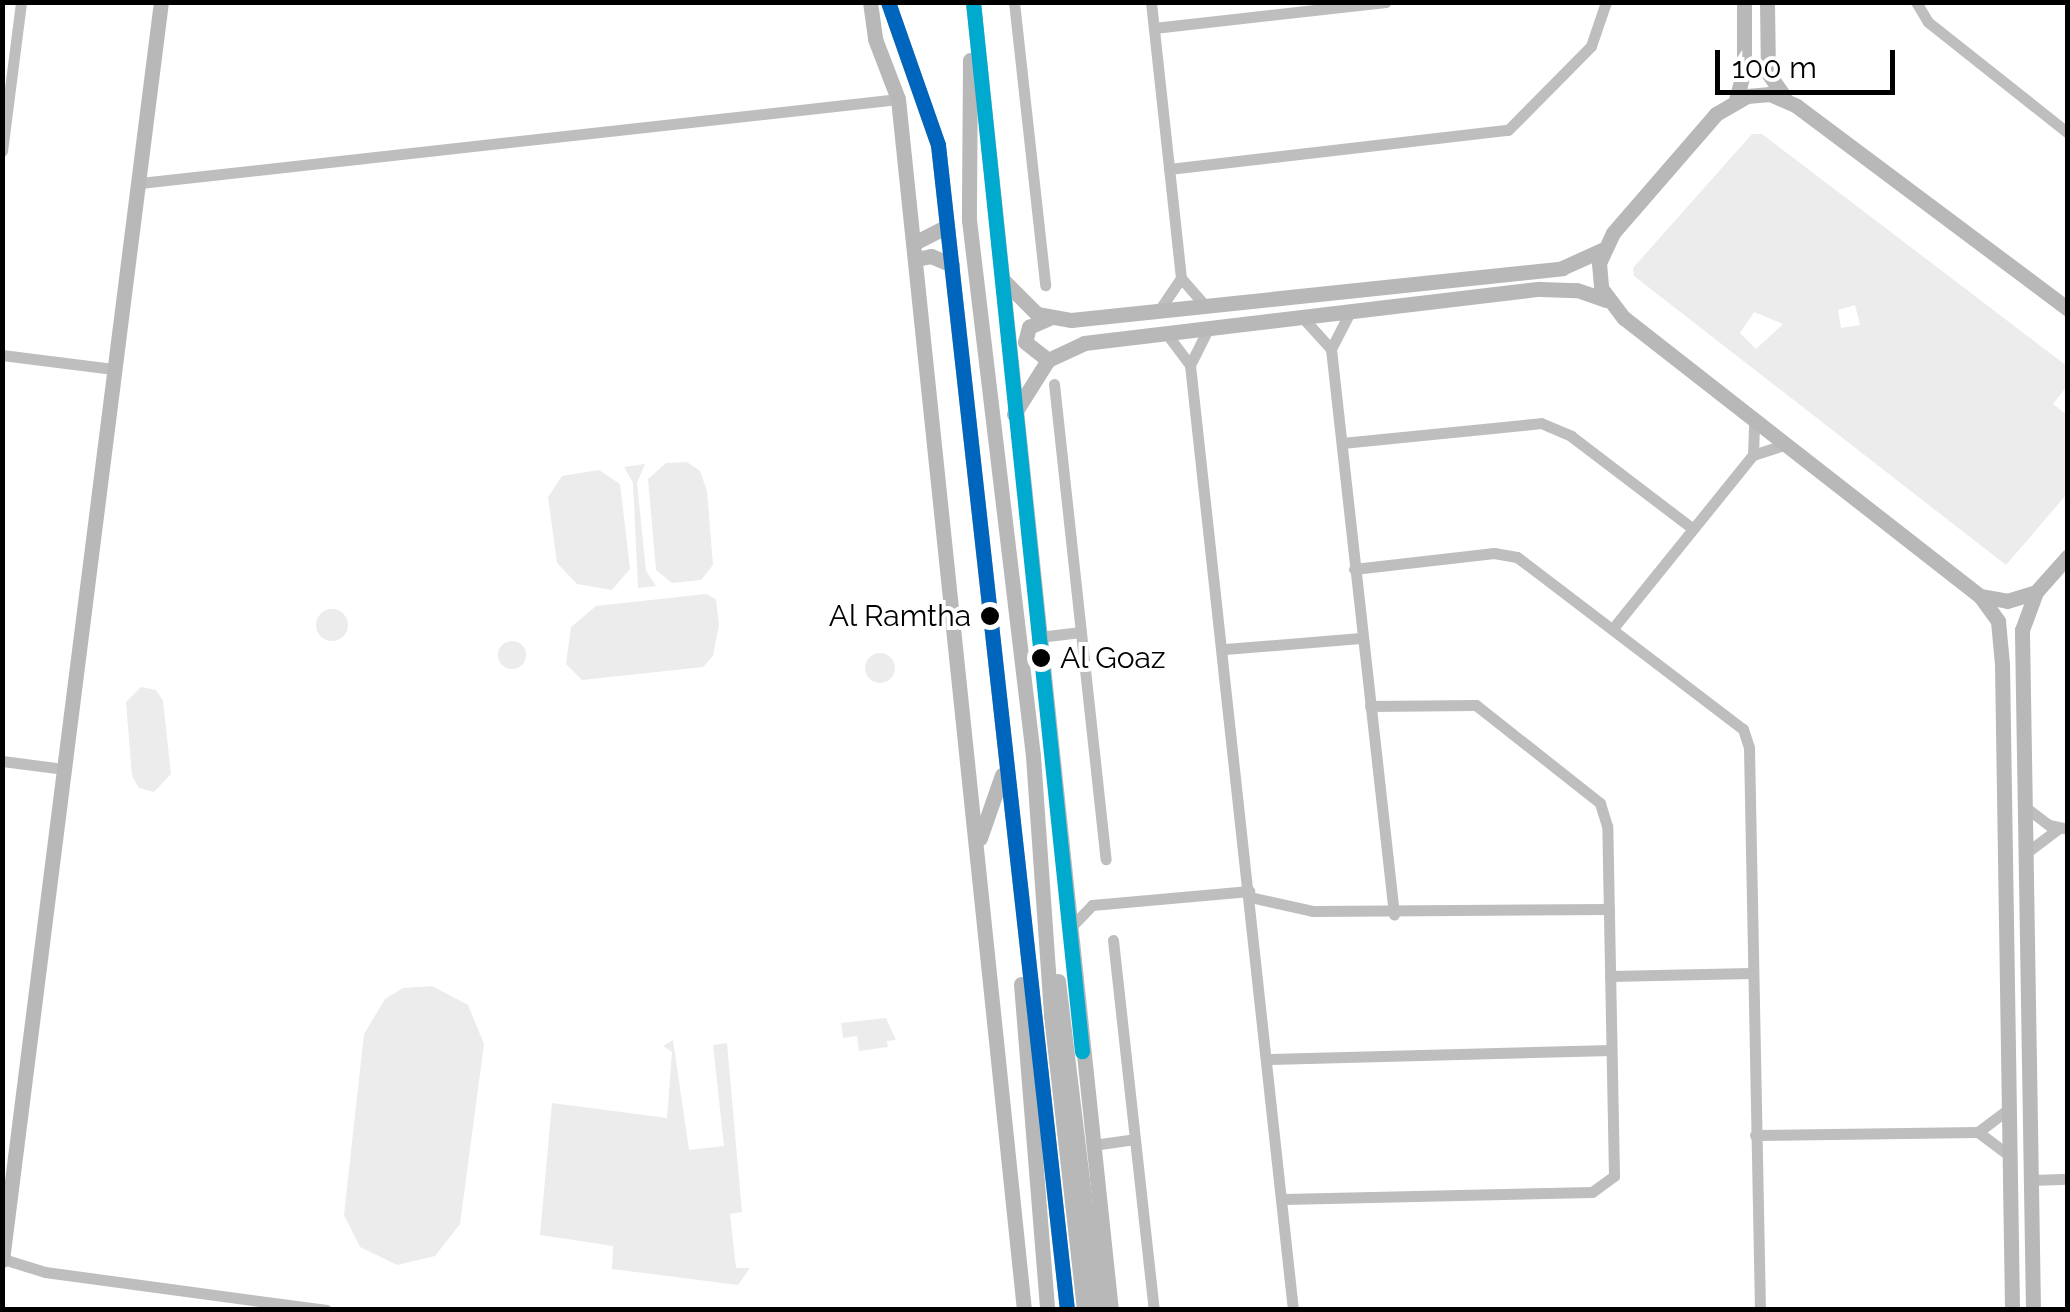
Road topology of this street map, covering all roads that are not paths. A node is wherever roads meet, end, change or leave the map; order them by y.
1 (21, 2) edge
2 (161, 2) edge
3 (870, 2) edge
4 (888, 2) edge
5 (964, 2) edge
6 (973, 2) edge
7 (1014, 2) edge
8 (1151, 2) edge
9 (1386, 2) edge
10 (1606, 2) edge
11 (1744, 2) edge
12 (1767, 2) edge
13 (1916, 2) edge
14 (1294, 7) edge
15 (1744, 23) junction
16 (1766, 27) junction
17 (1154, 28) junction
18 (1784, 96) junction
19 (898, 98) junction
20 (1736, 100) junction
21 (2068, 134) edge
22 (2, 151) edge
23 (1169, 169) junction
24 (140, 183) junction
25 (948, 226) junction
26 (1602, 250) junction
27 (915, 251) junction
28 (952, 265) junction
29 (1542, 270) junction
30 (1181, 278) junction
31 (1003, 279) junction
32 (1044, 284) dead end
33 (1540, 289) junction
34 (1606, 300) junction
35 (1206, 307) junction
36 (2068, 309) edge
37 (1156, 312) junction
38 (1350, 312) junction
39 (1049, 318) junction
40 (1303, 318) junction
41 (1208, 329) junction
42 (1166, 333) junction
43 (1331, 349) junction
44 (2, 355) edge
45 (1048, 360) junction
46 (1190, 365) junction
47 (113, 369) junction
48 (1054, 384) dead end
49 (1014, 414) junction
50 (1754, 421) junction
51 (1342, 443) junction
52 (1786, 444) junction
53 (1753, 455) junction
54 (1693, 529) junction
55 (1025, 530) junction
56 (2068, 556) edge
57 (1354, 568) junction
58 (1014, 591) junction
59 (2036, 592) junction
60 (1980, 596) junction
61 (1614, 627) junction
62 (1081, 632) junction
63 (1040, 637) junction
64 (1361, 638) junction
65 (1224, 648) junction
66 (2002, 664) junction
67 (1370, 706) junction
68 (2025, 709) junction
69 (1005, 758) junction
70 (2, 760) edge
71 (64, 769) junction
72 (2026, 807) junction
73 (2063, 829) edge
74 (979, 842) junction
75 (2026, 853) junction
76 (1106, 859) dead end
77 (1062, 879) junction
78 (1250, 894) junction
79 (1102, 903) junction
80 (1609, 909) junction
81 (1394, 914) junction
82 (1069, 929) junction
83 (1113, 940) dead end
84 (1050, 950) junction
85 (1024, 956) junction
86 (1751, 972) junction
87 (1610, 976) junction
88 (1611, 1050) junction
89 (1270, 1059) junction
90 (2010, 1108) junction
91 (1978, 1132) junction
92 (1755, 1135) junction
93 (1136, 1139) junction
94 (1092, 1145) junction
95 (2010, 1157) junction
96 (1083, 1170) junction
97 (2068, 1179) edge
98 (2031, 1180) junction
99 (1284, 1199) junction
100 (3, 1260) edge
101 (1020, 1260) junction
102 (1045, 1282) junction
103 (285, 1307) edge
104 (2012, 1309) edge
105 (326, 1310) edge
106 (1024, 1310) edge
107 (1046, 1310) edge
108 (1067, 1310) edge
109 (1084, 1310) edge
110 (1098, 1310) edge
111 (1111, 1310) edge
112 (1154, 1310) edge
113 (1293, 1310) edge
114 (1760, 1310) edge
115 (2033, 1310) edge

1 - 22 street
2 - 24 street
3 - 19 street
4 - 25 street
5 - 58 street
6 - 31 street
7 - 32 street
8 - 17 street
9 - 14 street
10 - 23 street
11 - 15 street
12 - 16 street
13 - 21 street
14 - 17 street
15 - 16 street
15 - 20 street
16 - 18 street
17 - 23 street
18 - 20 street
18 - 36 street
19 - 24 street
19 - 27 street
20 - 26 street
23 - 30 street
24 - 47 street
25 - 27 street
25 - 28 street
26 - 29 street
26 - 34 street
27 - 28 street
27 - 74 street
28 - 69 street
29 - 33 street
29 - 35 street
30 - 35 street
30 - 37 street
31 - 39 street
31 - 49 street
33 - 34 street
33 - 38 street
34 - 50 street
35 - 37 street
37 - 39 street
38 - 40 street
38 - 43 street
39 - 45 street
40 - 41 street
40 - 43 street
41 - 42 street
41 - 46 street
42 - 45 street
42 - 46 street
43 - 51 street
44 - 47 street
45 - 49 street
46 - 65 street
47 - 71 street
48 - 62 street
49 - 55 street
50 - 52 street
50 - 53 street
51 - 54 street
51 - 57 street
52 - 53 street
52 - 60 street
53 - 54 street
54 - 61 street
55 - 58 street
55 - 63 street
56 - 59 street
57 - 61 street
57 - 64 street
58 - 84 street
59 - 60 street
59 - 68 street
60 - 66 street
61 - 86 street
62 - 63 street
62 - 76 street
63 - 77 street
64 - 65 street
64 - 67 street
65 - 78 street
66 - 68 street
66 - 90 street
67 - 80 street
67 - 81 street
68 - 72 street
69 - 74 street
69 - 85 street
70 - 71 street
71 - 100 street
72 - 73 street
72 - 75 street
73 - 75 street
74 - 101 street
75 - 98 street
77 - 79 street
77 - 82 street
78 - 79 street
78 - 81 street
78 - 89 street
79 - 82 street
80 - 81 street
80 - 87 street
82 - 94 street
83 - 93 street
84 - 96 street
84 - 109 street
85 - 102 street
85 - 108 street
86 - 87 street
86 - 92 street
87 - 88 street
88 - 89 street
88 - 99 street
89 - 99 street
90 - 91 street
90 - 95 street
91 - 92 street
91 - 95 street
92 - 114 street
93 - 94 street
93 - 112 street
94 - 96 street
94 - 111 street
95 - 104 street
96 - 110 street
97 - 98 street
98 - 115 street
99 - 113 street
100 - 103 street
101 - 102 street
101 - 106 street
102 - 107 street
103 - 105 street

